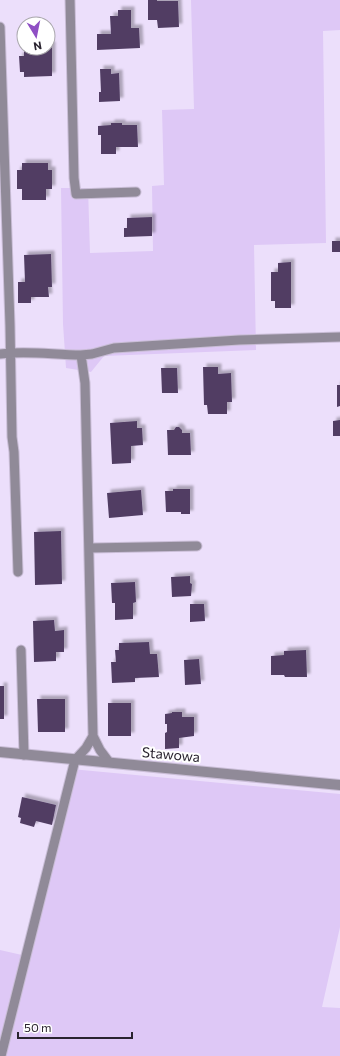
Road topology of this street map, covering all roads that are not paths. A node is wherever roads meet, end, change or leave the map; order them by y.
1 (70, 0) edge
2 (0, 27) edge
3 (136, 192) dead end
4 (340, 337) edge
5 (11, 352) junction
6 (0, 354) edge
7 (81, 355) junction
8 (197, 546) dead end
9 (90, 548) junction
10 (18, 572) dead end
11 (21, 650) dead end
12 (93, 736) junction
13 (0, 752) edge
14 (24, 755) junction
15 (75, 760) junction
16 (109, 762) junction
17 (340, 785) edge
18 (1, 1056) edge

1 - 3 lane
2 - 5 lane
4 - 7 lane
5 - 6 lane
5 - 7 lane
5 - 10 lane
7 - 9 lane
8 - 9 lane
9 - 12 lane
11 - 14 lane
12 - 15 lane
12 - 16 lane
13 - 14 street, Stawowa
14 - 15 street, Stawowa
15 - 16 street, Stawowa
15 - 18 lane
16 - 17 street, Stawowa

